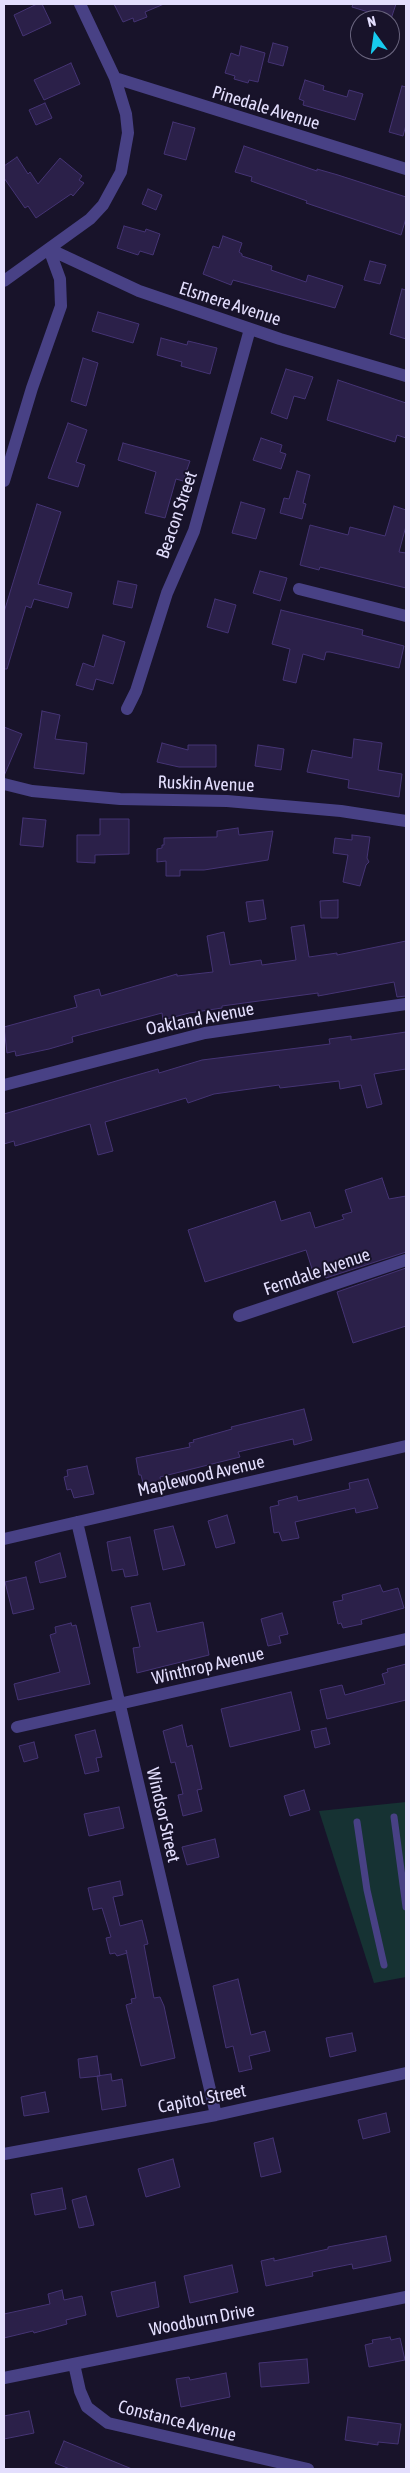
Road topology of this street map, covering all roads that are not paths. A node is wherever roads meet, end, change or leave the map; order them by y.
1 (80, 4) edge
2 (115, 78) junction
3 (406, 169) edge
4 (49, 248) junction
5 (4, 281) edge
6 (250, 329) junction
7 (406, 376) edge
8 (4, 481) edge
9 (299, 590) dead end
10 (406, 616) edge
11 (127, 709) dead end
12 (4, 784) edge
13 (406, 822) edge
14 (406, 1004) edge
15 (4, 1085) edge
16 (406, 1260) edge
17 (239, 1316) dead end
18 (406, 1446) edge
19 (76, 1522) junction
20 (4, 1539) edge
21 (406, 1639) edge
22 (119, 1704) junction
23 (16, 1727) dead end
24 (394, 1817) dead end
25 (357, 1822) dead end
26 (406, 1907) edge
27 (384, 1965) dead end
28 (406, 2073) edge
29 (216, 2115) junction
30 (4, 2154) edge
31 (406, 2297) edge
32 (74, 2364) junction
33 (4, 2378) edge
34 (308, 2469) edge

1 - 2 street
2 - 3 street, Pinedale Avenue
2 - 4 street
4 - 5 street
4 - 6 street, Elsmere Avenue
4 - 8 street
6 - 7 street, Elsmere Avenue
6 - 11 street, Beacon Street
9 - 10 street
12 - 13 street, Ruskin Avenue
14 - 15 street, Oakland Avenue
16 - 17 street, Ferndale Avenue
18 - 19 street, Maplewood Avenue
19 - 20 street, Maplewood Avenue
19 - 22 street, Windsor Street
21 - 22 street, Winthrop Avenue
22 - 23 street, Winthrop Avenue
22 - 29 street, Windsor Street
24 - 26 lane
25 - 27 lane
28 - 29 street, Capitol Street
29 - 30 street, Capitol Street
31 - 32 street, Woodburn Drive
32 - 33 street, Woodburn Drive
32 - 34 street, Constance Avenue

